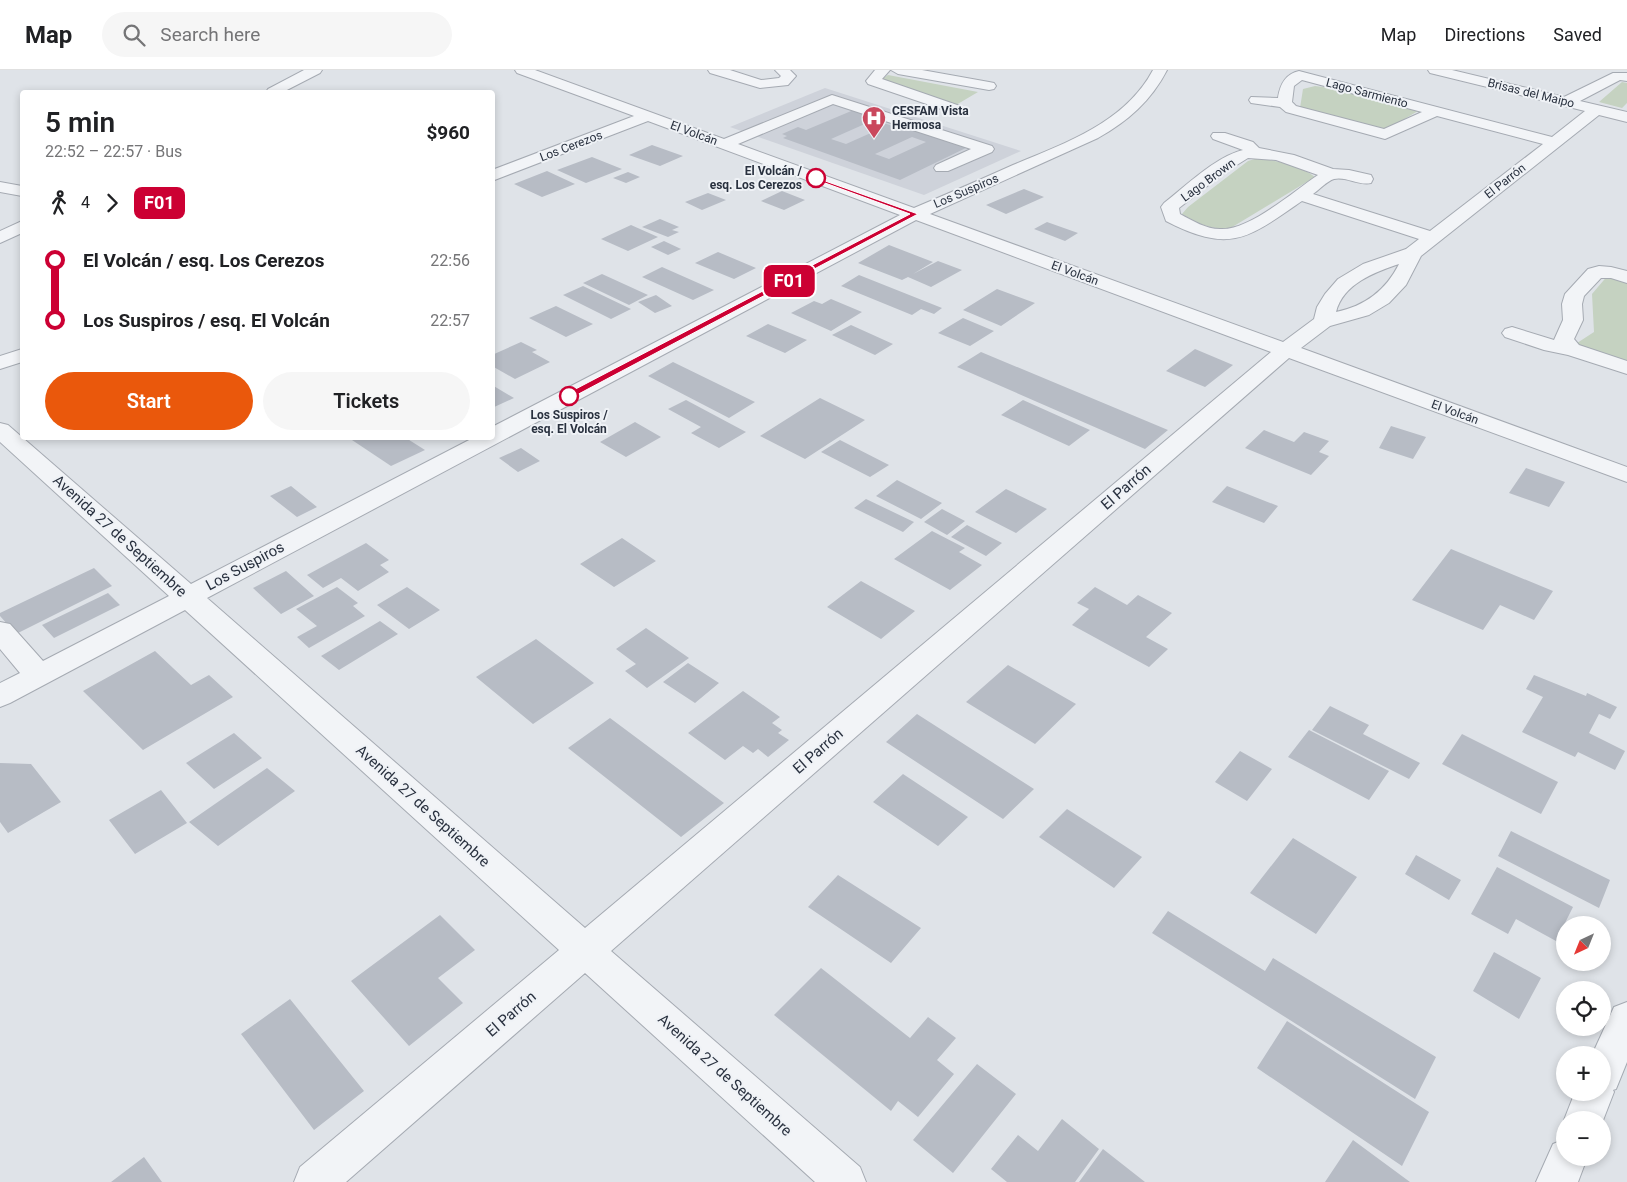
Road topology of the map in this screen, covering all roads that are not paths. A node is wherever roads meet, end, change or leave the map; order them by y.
1 (315, 70) edge
2 (522, 70) edge
3 (715, 70) edge
4 (782, 70) edge
5 (883, 70) edge
6 (898, 70) edge
7 (1160, 70) edge
8 (1435, 70) edge
9 (1593, 70) edge
10 (1000, 75) dead end
11 (1622, 76) edge
12 (760, 84) junction
13 (989, 86) junction
14 (277, 90) edge
15 (746, 96) dead end
16 (1256, 100) dead end
17 (1566, 102) junction
18 (1284, 103) junction
19 (954, 109) junction
20 (1596, 110) junction
21 (1436, 111) junction
22 (649, 116) junction
23 (1626, 116) edge
24 (938, 118) dead end
25 (1219, 136) dead end
26 (1554, 142) junction
27 (724, 144) junction
28 (1255, 153) junction
29 (942, 168) dead end
30 (1330, 174) junction
31 (495, 175) edge
32 (1365, 179) dead end
33 (0, 187) edge
34 (20, 191) edge
35 (1300, 195) junction
36 (915, 214) junction
37 (20, 227) edge
38 (1226, 235) junction
39 (0, 238) edge
40 (1433, 238) junction
41 (1214, 252) dead end
42 (1414, 253) junction
43 (1627, 277) edge
44 (1323, 322) junction
45 (1512, 334) dead end
46 (1572, 349) junction
47 (1286, 350) junction
48 (20, 356) edge
49 (0, 363) edge
50 (1627, 368) edge
51 (0, 430) edge
52 (495, 435) edge
53 (485, 440) edge
54 (1627, 475) edge
55 (188, 596) junction
56 (0, 631) edge
57 (39, 675) junction
58 (0, 696) edge
59 (585, 950) junction
60 (1627, 1019) edge
61 (1611, 1055) edge
62 (1564, 1166) edge
63 (315, 1182) edge
64 (846, 1182) edge
65 (1557, 1182) edge

1 - 14 street
2 - 22 street, El Volcán
3 - 12 street
4 - 12 street
5 - 19 street
6 - 13 street
7 - 36 street, Los Suspiros
8 - 17 street, Brisas del Maipo
9 - 11 street
10 - 13 street
11 - 17 street
12 - 15 street
13 - 19 street
16 - 18 street, Lago Sarmiento
17 - 20 street, Brisas del Maipo
18 - 21 street, Lago Sarmiento
18 - 21 street, Lago Sarmiento
19 - 24 street
20 - 23 street, Brisas del Maipo
20 - 26 street, El Parrón
21 - 26 street, Lago Sarmiento
22 - 27 street, El Volcán
22 - 31 street, Los Cerezos
25 - 28 street, Lago Brown
26 - 40 street, El Parrón
27 - 29 street
27 - 36 street, El Volcán
28 - 30 street, Lago Brown
28 - 38 street, Lago Brown
30 - 32 street, Lago Brown
30 - 35 street
33 - 34 street
35 - 38 street
35 - 40 street
36 - 47 street, El Volcán
36 - 52 street, Los Suspiros
37 - 39 street
38 - 41 street
40 - 42 street, El Parrón
42 - 44 street, El Parrón
42 - 44 street, El Parrón
43 - 46 street
44 - 47 street, El Parrón
45 - 46 street
46 - 50 street
47 - 54 street, El Volcán
47 - 59 street, El Parrón
48 - 49 street
51 - 55 street, Avenida 27 de Septiembre
53 - 55 street, Los Suspiros
55 - 57 street, Los Suspiros
55 - 59 street, Avenida 27 de Septiembre
56 - 57 street
57 - 58 street, Los Suspiros
59 - 63 street, El Parrón
59 - 64 street, Avenida 27 de Septiembre
60 - 61 street
62 - 65 street

